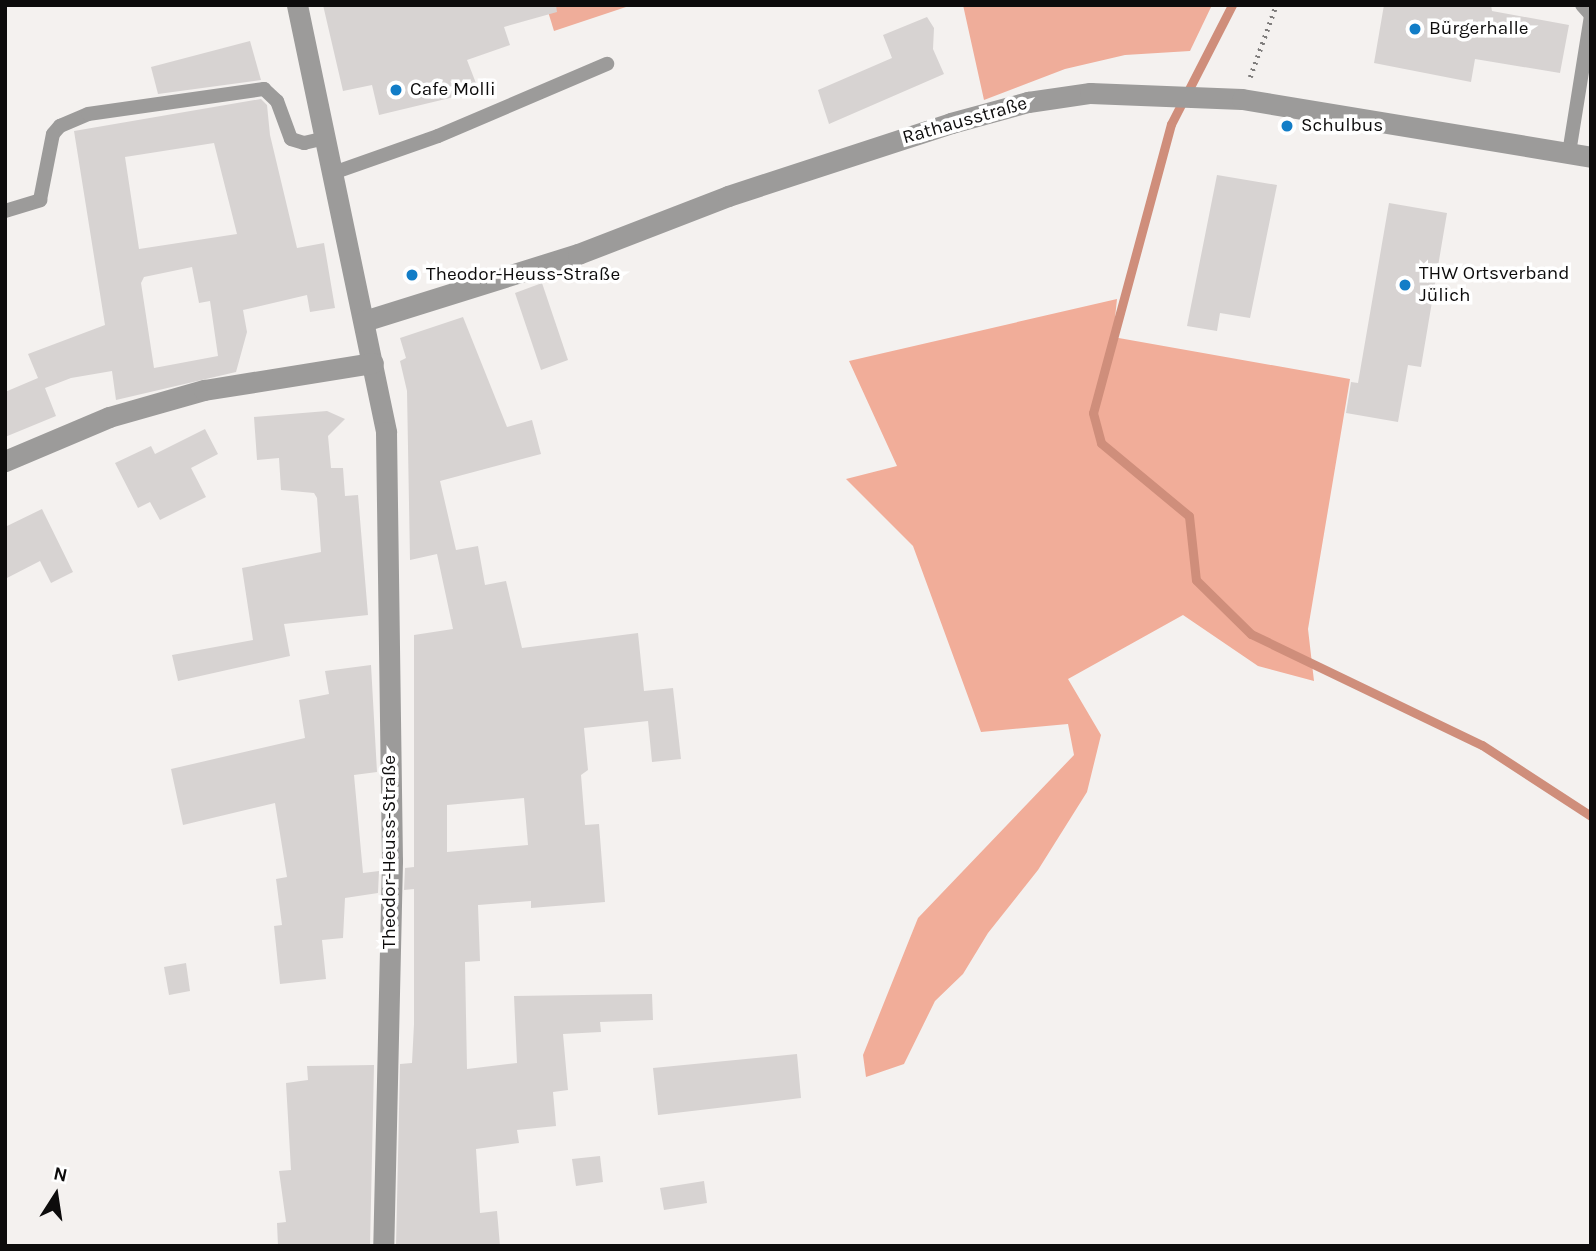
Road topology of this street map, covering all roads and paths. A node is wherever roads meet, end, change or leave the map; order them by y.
1 (297, 5) edge
2 (1276, 5) edge
3 (1582, 5) edge
4 (607, 64) dead end
5 (1232, 98) junction
6 (325, 138) junction
7 (1569, 153) junction
8 (1591, 157) edge
9 (333, 173) junction
10 (5, 211) edge
11 (364, 321) junction
12 (373, 363) junction
13 (5, 461) edge
14 (383, 1246) edge

1 - 6 street, Theodor-Heuss-Straße
2 - 5 path
3 - 7 lane
4 - 9 lane
5 - 7 street, Rathausstraße
5 - 11 street, Rathausstraße
6 - 9 street, Theodor-Heuss-Straße
6 - 10 lane
7 - 8 street, Rathausstraße
9 - 11 street, Theodor-Heuss-Straße
11 - 12 street, Theodor-Heuss-Straße
12 - 13 street
12 - 14 street, Theodor-Heuss-Straße

